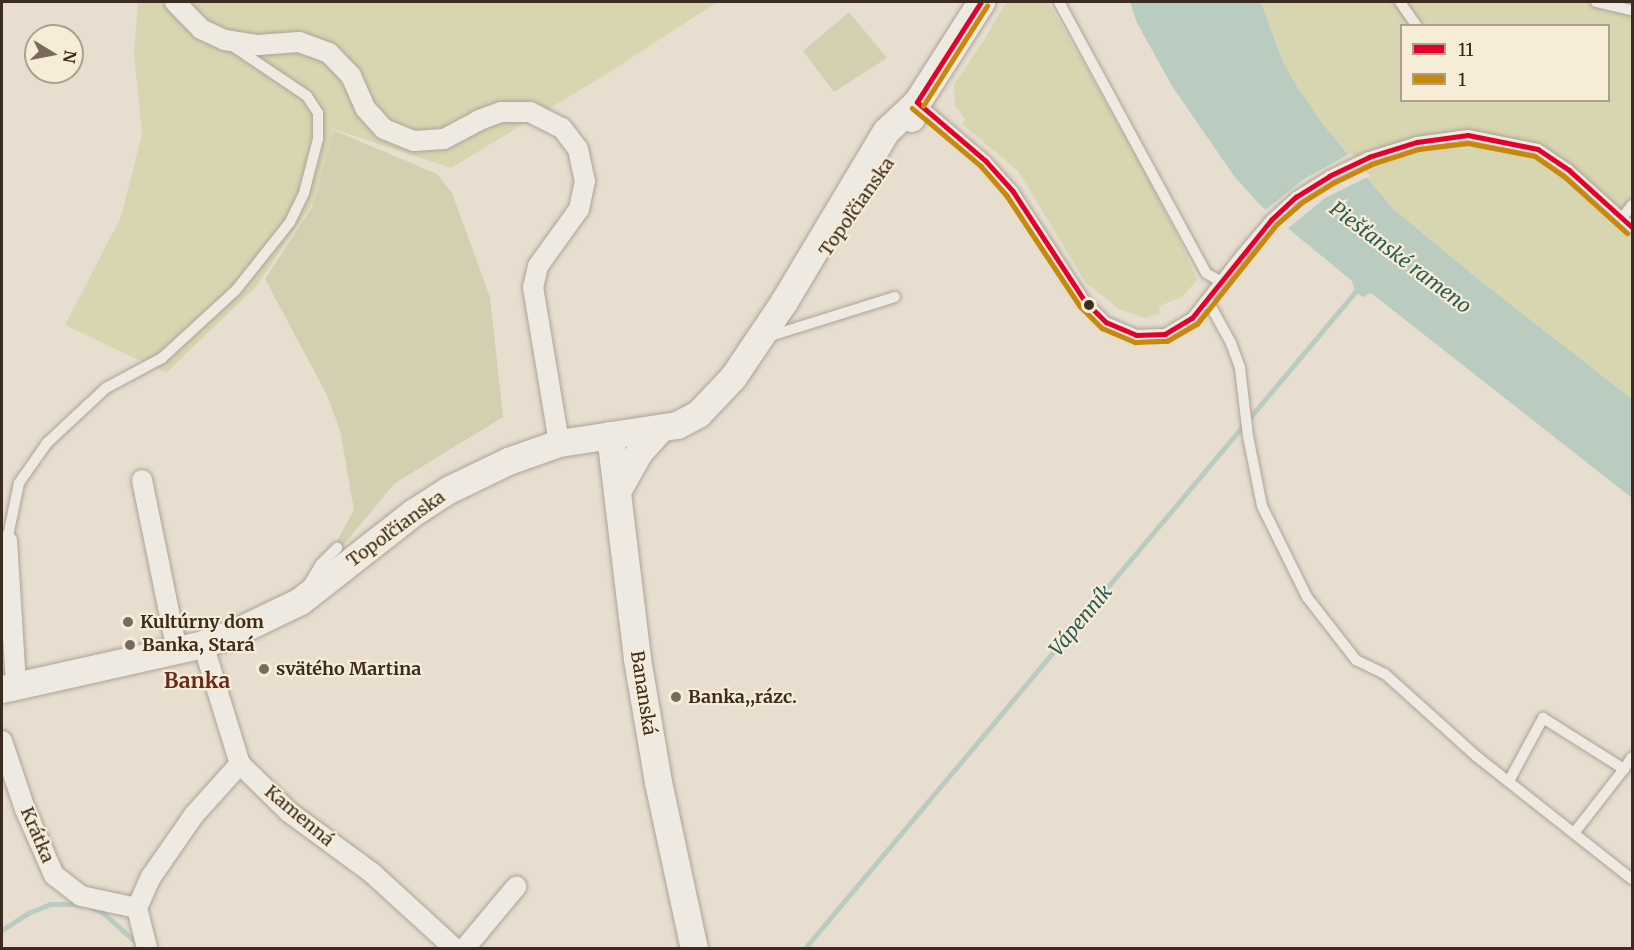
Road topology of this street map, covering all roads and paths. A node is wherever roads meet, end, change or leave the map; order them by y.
1 (175, 2) edge
2 (981, 2) edge
3 (1059, 2) edge
4 (1596, 2) edge
5 (1404, 4) edge
6 (1632, 10) edge
7 (1416, 24) edge
8 (225, 40) junction
9 (917, 102) junction
10 (1632, 205) edge
11 (1623, 217) junction
12 (1632, 227) edge
13 (1220, 281) junction
14 (896, 297) dead end
15 (1208, 301) junction
16 (759, 339) junction
17 (660, 429) junction
18 (610, 435) junction
19 (558, 443) junction
20 (142, 480) dead end
21 (617, 491) junction
22 (7, 541) joint
23 (337, 548) dead end
24 (300, 601) junction
25 (203, 644) junction
26 (177, 650) junction
27 (9, 687) edge
28 (2, 741) edge
29 (1632, 757) edge
30 (240, 764) junction
31 (1623, 769) junction
32 (1509, 781) junction
33 (1574, 833) junction
34 (1632, 879) edge
35 (516, 887) dead end
36 (137, 908) junction
37 (147, 948) edge
38 (454, 948) edge
39 (465, 948) edge
40 (694, 948) edge

1 - 8 street
2 - 9 main road, Topoľčianska
3 - 13 lane
4 - 6 lane
5 - 7 lane
8 - 19 street
8 - 22 lane
9 - 15 lane
9 - 16 main road, Topoľčianska
10 - 11 lane
11 - 12 lane
11 - 13 lane
13 - 15 lane
14 - 16 lane
15 - 32 lane
16 - 17 main road, Topoľčianska
17 - 18 main road, Topoľčianska
17 - 21 main road
18 - 19 main road, Topoľčianska
18 - 21 main road, Bananská
19 - 24 main road, Topoľčianska
20 - 26 street
21 - 40 main road, Bananská
22 - 27 street
23 - 24 lane
24 - 25 main road, Topoľčianska
25 - 26 main road, Topoľčianska
25 - 30 street, Kamenná
26 - 27 main road, Topoľčianska
28 - 36 street, Krátka
29 - 31 lane
30 - 36 street
30 - 38 street, Kamenná
31 - 32 lane
31 - 33 lane
32 - 33 lane
33 - 34 lane
35 - 39 street
36 - 37 street

